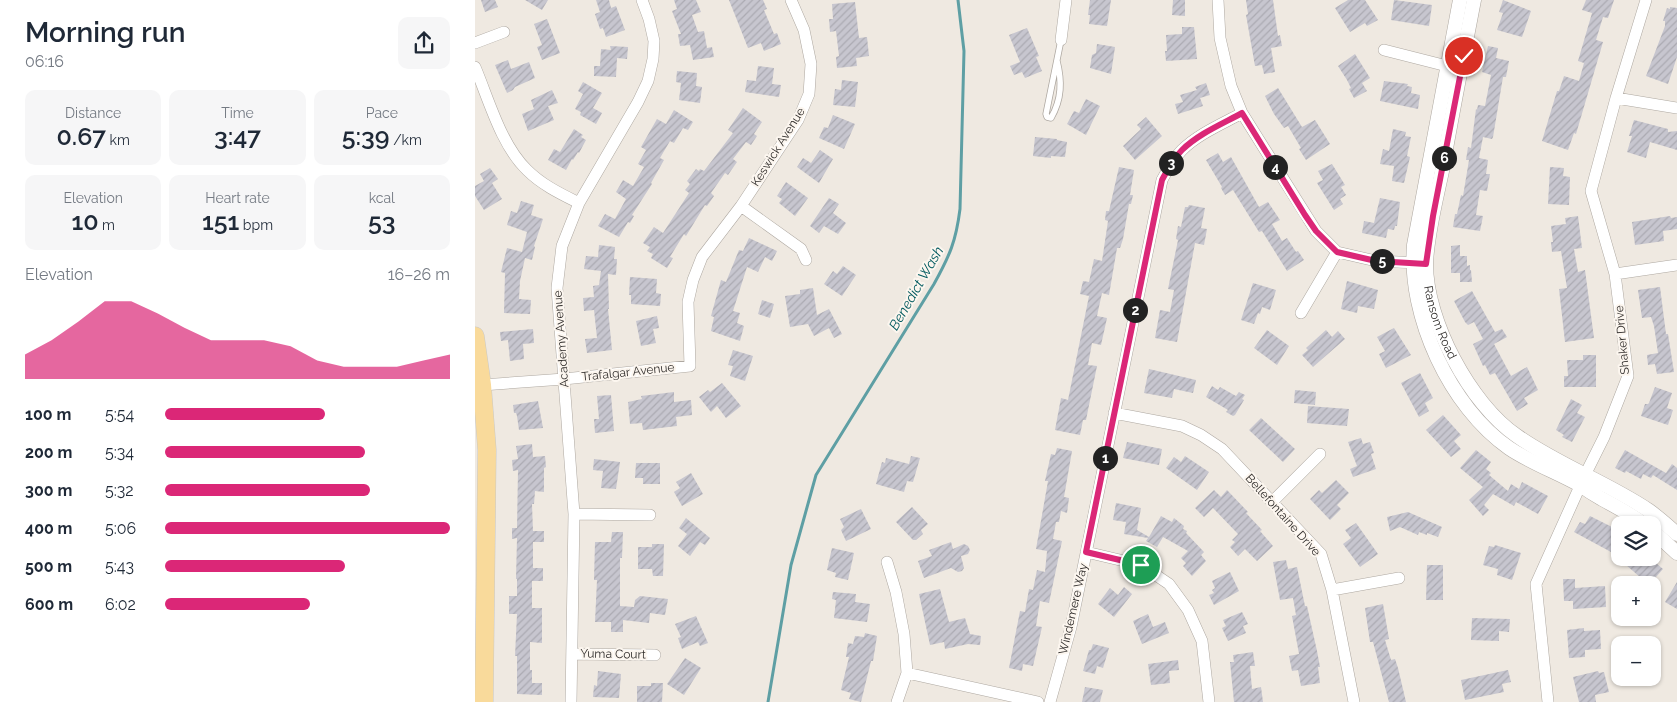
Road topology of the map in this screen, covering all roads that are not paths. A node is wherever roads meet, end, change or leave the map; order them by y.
1 (642, 0) edge
2 (791, 0) edge
3 (1066, 0) edge
4 (1218, 0) edge
5 (1460, 0) edge
6 (1474, 0) edge
7 (1646, 0) edge
8 (504, 32) dead end
9 (1061, 40) joint
10 (475, 43) edge
11 (1384, 50) dead end
12 (1057, 60) junction
13 (475, 67) edge
14 (1455, 68) junction
15 (1616, 98) junction
16 (1677, 108) edge
17 (1242, 113) junction
18 (579, 203) junction
19 (741, 206) junction
20 (1337, 252) junction
21 (806, 260) dead end
22 (1420, 263) junction
23 (1677, 265) edge
24 (1615, 274) junction
25 (1301, 313) dead end
26 (475, 336) edge
27 (564, 379) junction
28 (482, 385) junction
29 (1114, 413) junction
30 (1321, 454) dead end
31 (1583, 480) junction
32 (1272, 502) junction
33 (573, 514) junction
34 (650, 515) dead end
35 (1633, 516) edge
36 (1677, 534) edge
37 (1661, 538) edge
38 (1086, 552) junction
39 (1677, 553) edge
40 (887, 562) dead end
41 (1399, 578) dead end
42 (1332, 590) junction
43 (572, 654) junction
44 (655, 655) dead end
45 (907, 673) junction
46 (484, 702) edge
47 (571, 702) edge
48 (897, 702) edge
49 (1038, 702) edge
50 (1049, 702) edge
51 (1209, 702) edge
52 (1354, 702) edge
53 (1548, 702) edge

1 - 18 street, Academy Avenue
2 - 19 street, Keswick Avenue
3 - 9 street
4 - 17 street
5 - 14 street, Ransom Road
6 - 14 street, Ransom Road
7 - 15 street, Shaker Drive
8 - 10 street
9 - 12 lane
11 - 14 street
12 - 12 lane
13 - 18 street
14 - 22 street, Ransom Road
15 - 16 street
15 - 24 street, Shaker Drive
17 - 20 street
17 - 29 street, Windemere Way
18 - 27 street, Academy Avenue
19 - 21 street
19 - 27 street, Trafalgar Avenue
20 - 22 street
20 - 25 street
22 - 31 street, Ransom Road
23 - 24 street
24 - 31 street, Shaker Drive
26 - 28 main road
27 - 28 street, Trafalgar Avenue
27 - 33 street, Academy Avenue
28 - 46 main road
29 - 32 street, Bellefontaine Drive
29 - 38 street, Windemere Way
30 - 32 street
31 - 35 street, Ransom Road
31 - 36 street, Ransom Road
31 - 53 street, Shaker Drive
32 - 42 street, Bellefontaine Drive
33 - 34 street
33 - 43 street, Academy Avenue
37 - 39 street
38 - 50 street, Windemere Way
38 - 51 street
40 - 45 street
41 - 42 street
42 - 52 street, Bellefontaine Drive
43 - 44 street, Yuma Court
43 - 47 street, Academy Avenue
45 - 48 street
45 - 49 street

